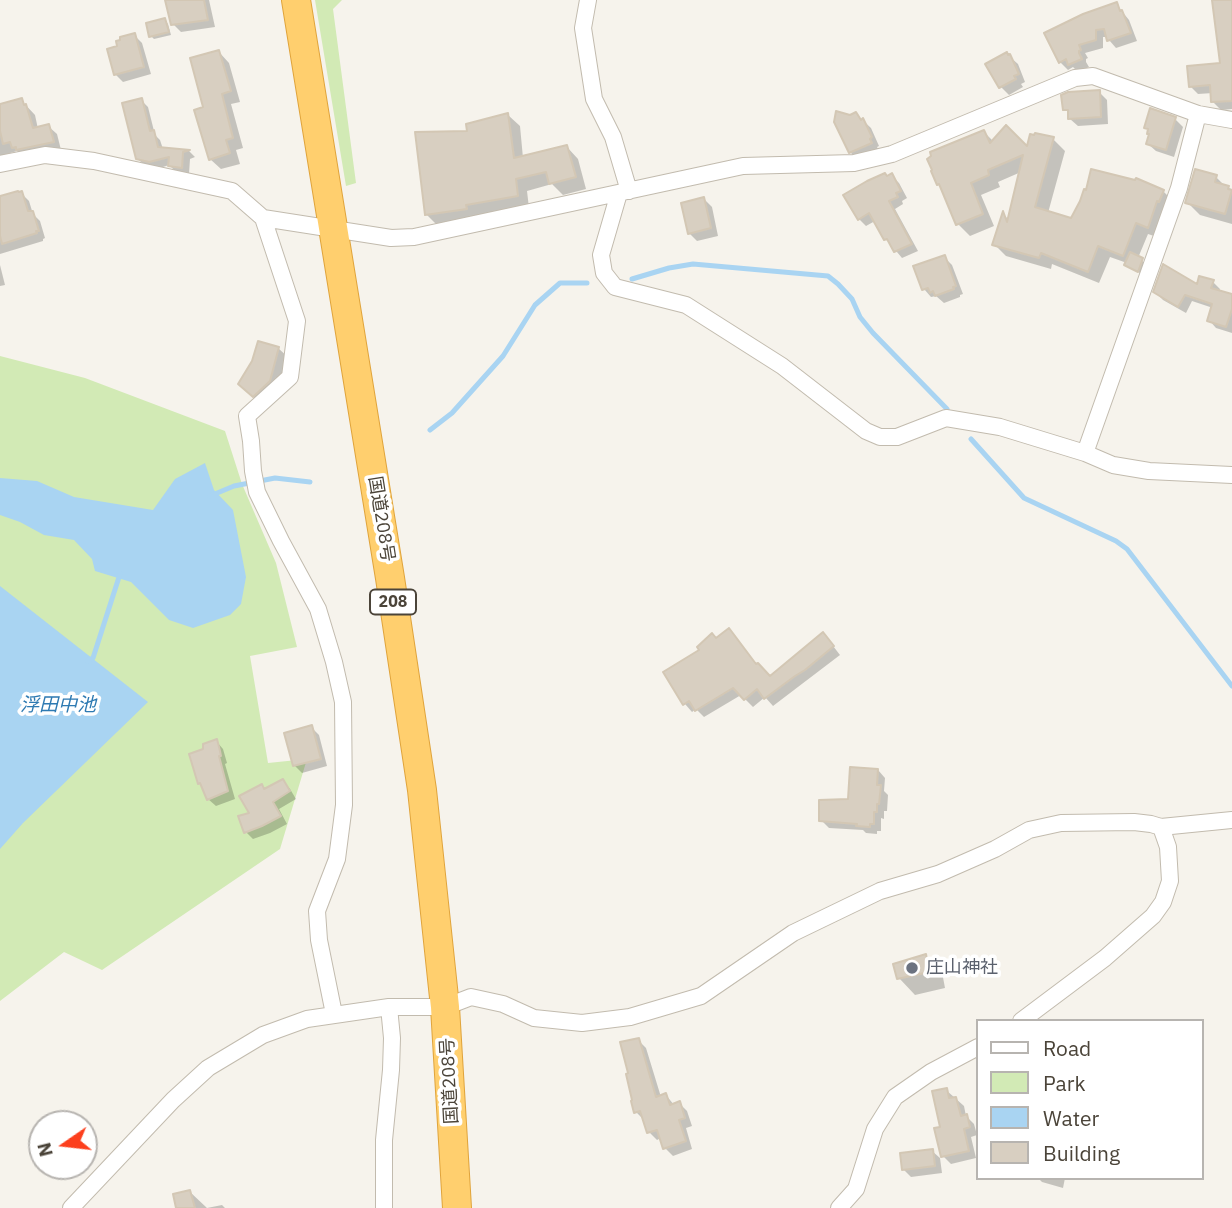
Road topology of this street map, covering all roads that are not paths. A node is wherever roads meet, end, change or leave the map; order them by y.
1 (296, 0) edge
2 (588, 0) edge
3 (1198, 114) junction
4 (1232, 120) edge
5 (0, 164) edge
6 (624, 192) junction
7 (263, 218) junction
8 (334, 228) junction
9 (1086, 453) junction
10 (1232, 475) edge
11 (1232, 820) edge
12 (1161, 827) junction
13 (389, 1007) junction
14 (445, 1007) junction
15 (334, 1014) junction
16 (1024, 1019) edge
17 (976, 1048) edge
18 (71, 1208) edge
19 (384, 1208) edge
20 (457, 1208) edge
21 (839, 1208) edge

1 - 8 highway, 国道208号 / 208
2 - 6 street
3 - 4 street
3 - 6 street
3 - 9 street
5 - 7 street
6 - 8 street
6 - 9 street
7 - 8 street
7 - 15 street
8 - 14 highway, 国道208号 / 208
9 - 10 street
11 - 12 street
12 - 14 street
12 - 16 street
13 - 14 street
13 - 15 street
13 - 19 street
14 - 20 highway, 国道208号 / 208
15 - 18 street
17 - 21 street

